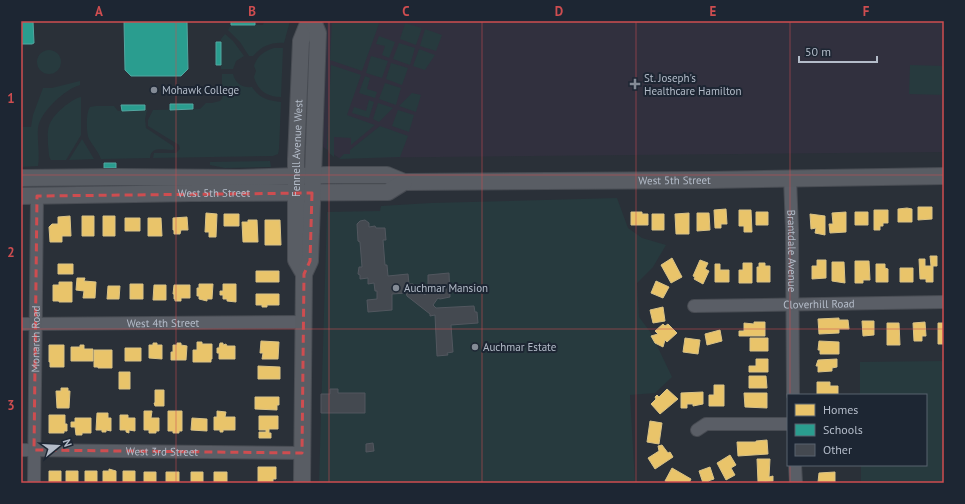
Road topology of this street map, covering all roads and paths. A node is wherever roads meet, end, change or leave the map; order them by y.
1 (309, 21) edge
2 (313, 21) edge
3 (296, 176) junction
4 (313, 176) junction
5 (944, 176) edge
6 (21, 178) edge
7 (790, 178) junction
8 (404, 182) junction
9 (296, 192) junction
10 (312, 193) junction
11 (21, 196) edge
12 (37, 196) junction
13 (304, 274) junction
14 (944, 302) edge
15 (793, 305) junction
16 (694, 306) dead end
17 (304, 322) junction
18 (21, 324) edge
19 (36, 324) junction
20 (793, 394) edge
21 (787, 424) edge
22 (697, 430) dead end
23 (21, 450) edge
24 (34, 450) junction
25 (302, 453) junction
26 (795, 466) edge
27 (34, 483) edge
28 (302, 483) edge
29 (796, 483) edge

1 - 3 main road, Fennell Avenue West
2 - 4 main road, Fennell Avenue West
3 - 4 main road, West 5th Street
3 - 6 main road, West 5th Street
3 - 9 main road, Fennell Avenue West
4 - 8 main road, West 5th Street
4 - 10 main road, Fennell Avenue West
5 - 7 main road, West 5th Street
7 - 8 main road, West 5th Street
7 - 15 street, Brantdale Avenue
8 - 10 main road, West 5th Street
9 - 10 main road, West 5th Street
9 - 12 main road, West 5th Street
9 - 13 main road, Fennell Avenue West
10 - 13 main road, Fennell Avenue West
11 - 12 main road, West 5th Street
12 - 19 street, Monarch Road
13 - 17 main road, Fennell Avenue West
14 - 15 street, Cloverhill Road
15 - 16 street, Cloverhill Road
15 - 20 street, Brantdale Avenue
17 - 19 street, West 4th Street
17 - 25 main road, Fennell Avenue West
18 - 19 street, West 4th Street
19 - 24 street, Monarch Road
21 - 22 street
23 - 24 street, West 3rd Street
24 - 25 street, West 3rd Street
24 - 27 street, Monarch Road
25 - 28 main road, Fennell Avenue West
26 - 29 street

